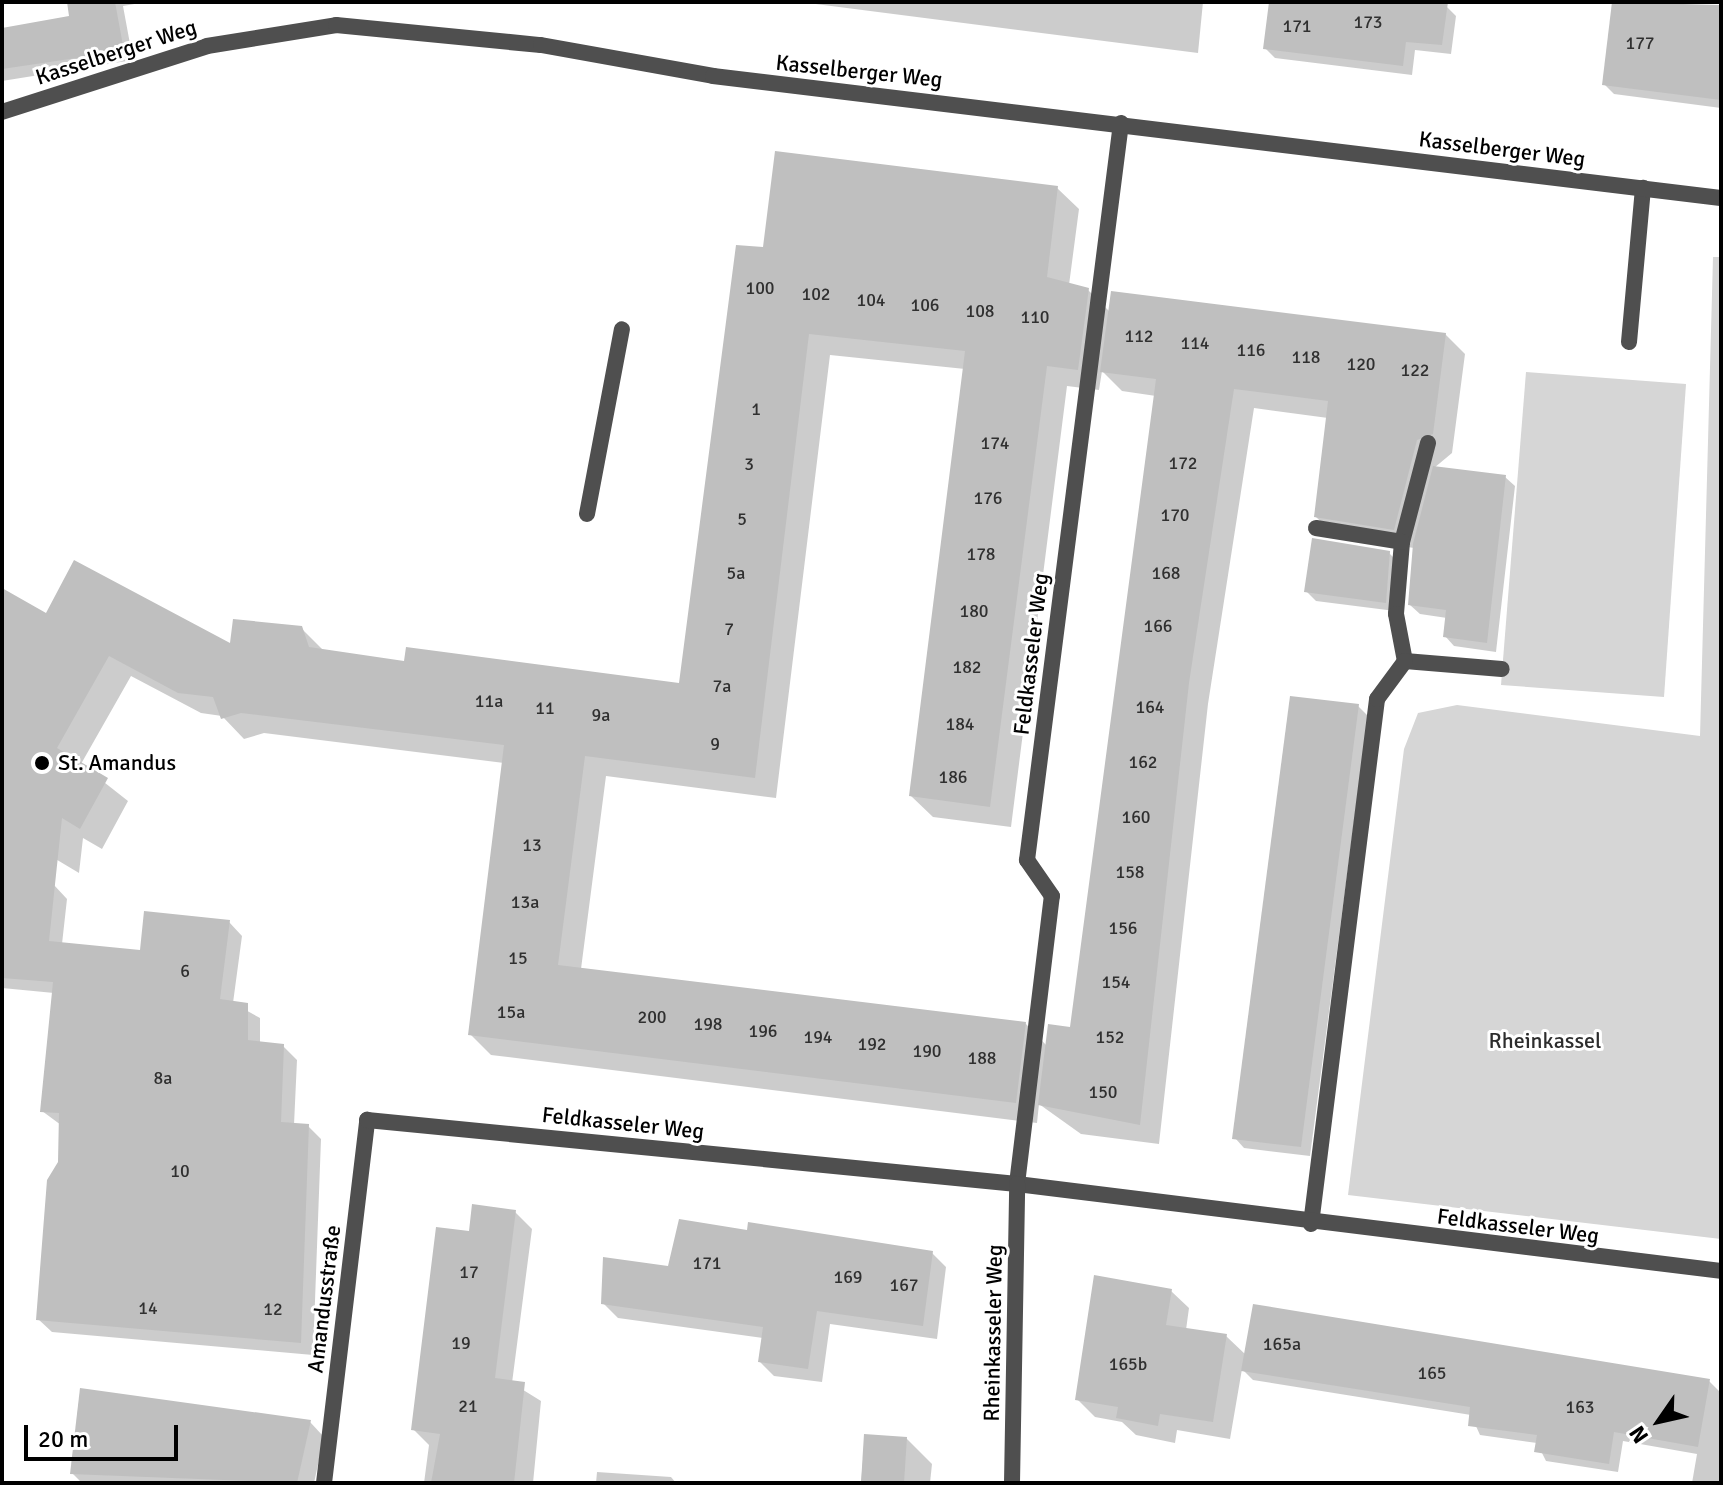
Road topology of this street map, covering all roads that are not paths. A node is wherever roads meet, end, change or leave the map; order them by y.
1 (2, 112) edge
2 (1121, 123) junction
3 (1643, 188) junction
4 (1721, 198) edge
5 (622, 329) dead end
6 (1629, 342) dead end
7 (1428, 443) dead end
8 (587, 514) dead end
9 (1316, 528) dead end
10 (1402, 542) junction
11 (1405, 661) junction
12 (1502, 669) dead end
13 (367, 1120) joint
14 (1017, 1184) junction
15 (1311, 1224) junction
16 (1721, 1271) edge
17 (324, 1483) edge
18 (1012, 1483) edge

1 - 2 street, Kasselberger Weg
2 - 3 street, Kasselberger Weg
2 - 14 street, Feldkasseler Weg
3 - 4 street, Kasselberger Weg
3 - 6 street
5 - 8 street
7 - 10 street
9 - 10 street
10 - 11 street
11 - 12 street
11 - 15 street
13 - 14 street, Feldkasseler Weg
13 - 17 street, Amandusstraße
14 - 15 street, Feldkasseler Weg
14 - 18 street, Rheinkasseler Weg
15 - 16 street, Feldkasseler Weg

